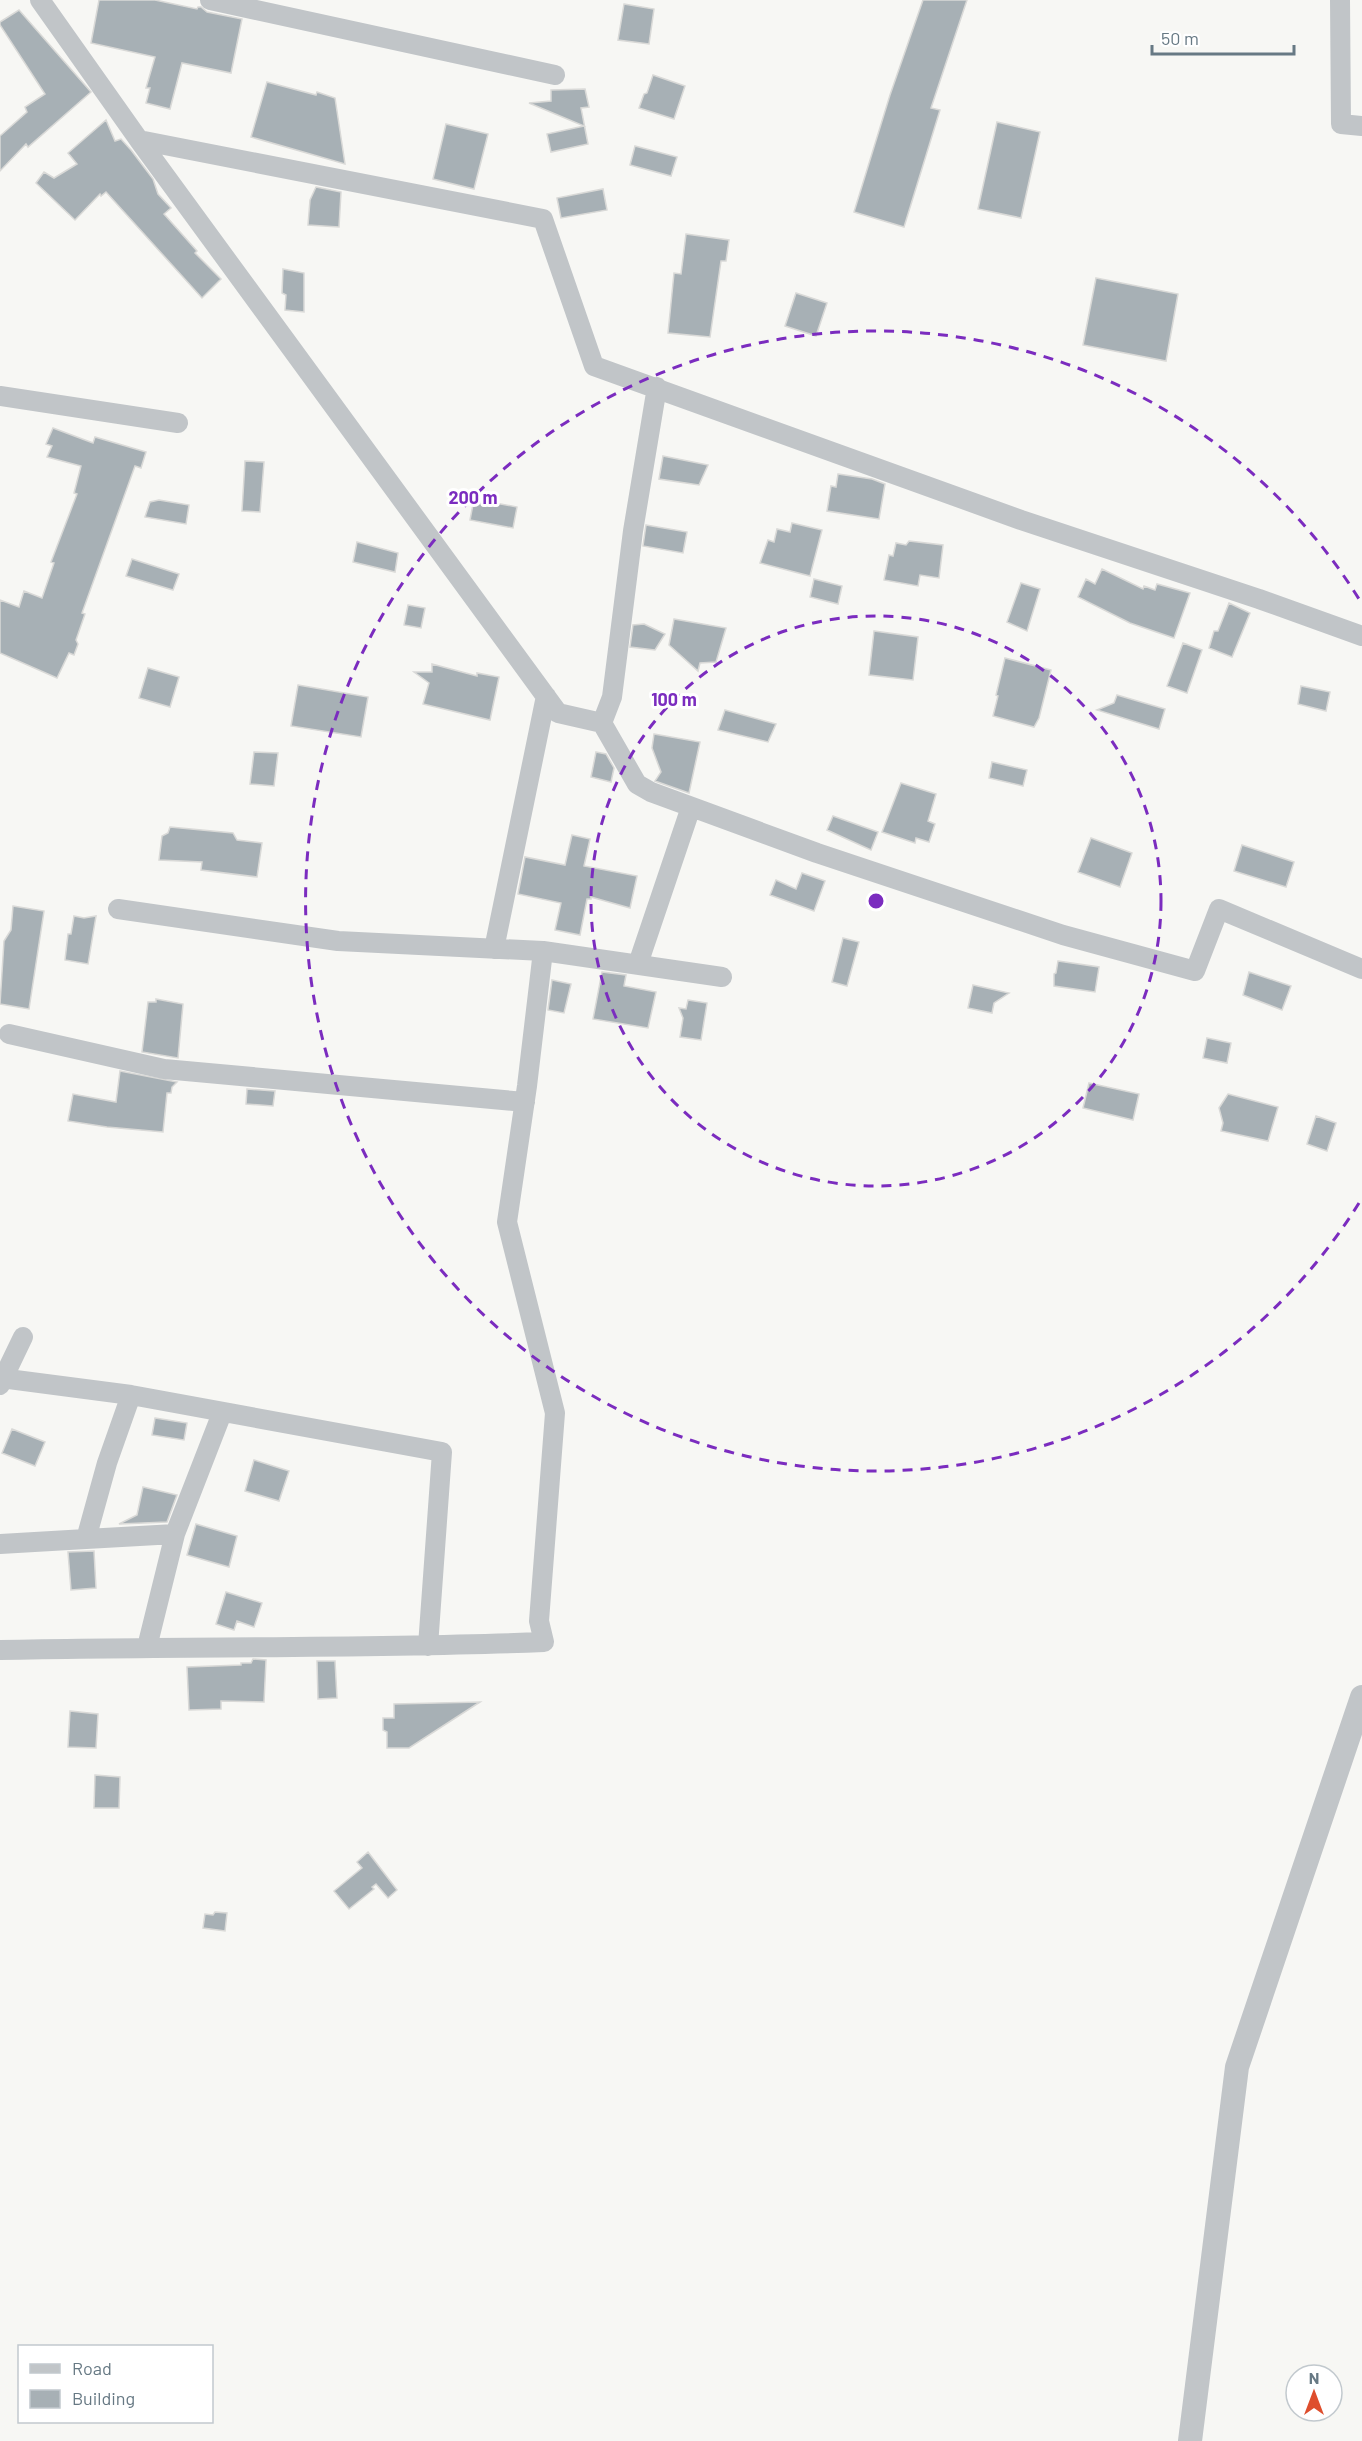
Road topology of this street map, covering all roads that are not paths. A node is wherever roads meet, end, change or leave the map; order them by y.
1 (40, 0) edge
2 (210, 0) edge
3 (1340, 0) edge
4 (555, 75) dead end
5 (1362, 126) edge
6 (139, 140) junction
7 (657, 387) junction
8 (0, 396) edge
9 (178, 423) dead end
10 (1362, 636) edge
11 (546, 696) junction
12 (602, 723) junction
13 (691, 807) junction
14 (118, 909) dead end
15 (494, 949) junction
16 (543, 951) junction
17 (638, 964) junction
18 (1362, 969) edge
19 (722, 977) dead end
20 (9, 1034) dead end
21 (525, 1102) junction
22 (23, 1337) dead end
23 (0, 1380) edge
24 (131, 1395) junction
25 (222, 1413) junction
26 (175, 1534) junction
27 (86, 1539) junction
28 (0, 1544) edge
29 (428, 1646) junction
30 (147, 1647) junction
31 (0, 1650) edge
32 (1362, 1697) edge
33 (1190, 2441) edge

1 - 6 street
2 - 4 street
3 - 5 street
6 - 7 street
6 - 11 street
7 - 10 street
7 - 12 street
8 - 9 street
11 - 12 street
11 - 15 street
12 - 13 street
13 - 17 street
13 - 18 street
14 - 15 street
15 - 16 street
16 - 17 street
16 - 21 street
17 - 19 street
20 - 21 street
21 - 29 street
22 - 23 street
23 - 24 street
24 - 25 street
24 - 27 street
25 - 26 street
25 - 29 street
26 - 27 street
26 - 30 street
27 - 28 street
29 - 30 street
30 - 31 street
32 - 33 street

